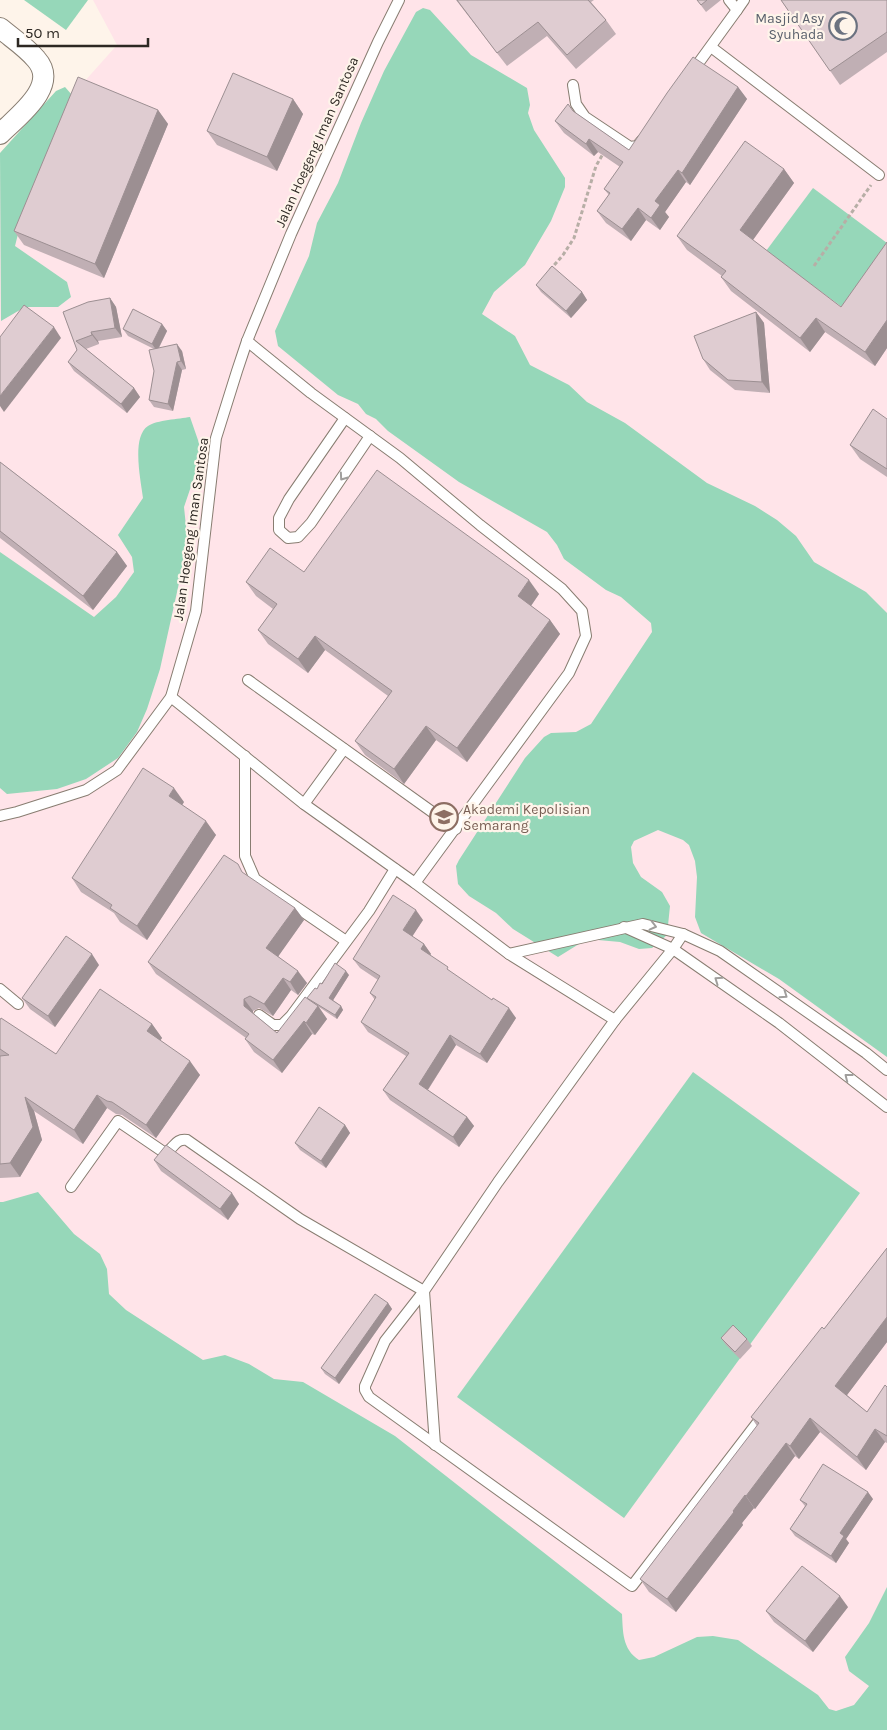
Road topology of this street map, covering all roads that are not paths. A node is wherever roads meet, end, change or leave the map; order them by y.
1 (399, 0) edge
2 (729, 0) edge
3 (744, 0) edge
4 (737, 10) junction
5 (0, 28) edge
6 (711, 47) junction
7 (687, 78) edge
8 (573, 85) dead end
9 (0, 134) edge
10 (646, 134) edge
11 (879, 175) road end
12 (247, 341) junction
13 (345, 418) junction
14 (370, 436) junction
15 (248, 680) dead end
16 (171, 698) junction
17 (344, 749) junction
18 (245, 756) junction
19 (304, 804) junction
20 (0, 816) edge
21 (456, 829) junction
22 (395, 869) junction
23 (415, 883) junction
24 (623, 927) junction
25 (683, 934) junction
26 (346, 941) junction
27 (673, 949) junction
28 (509, 954) junction
29 (0, 989) edge
30 (18, 1004) dead end
31 (259, 1015) edge
32 (615, 1020) junction
33 (887, 1070) edge
34 (887, 1107) edge
35 (71, 1187) dead end
36 (424, 1291) junction
37 (768, 1409) edge
38 (435, 1445) junction

1 - 12 lane, Jalan Hoegeng Iman Santosa
2 - 4 lane
3 - 4 lane
4 - 6 lane
5 - 9 street
6 - 7 lane
6 - 11 lane
8 - 10 lane
12 - 13 lane
12 - 16 lane, Jalan Hoegeng Iman Santosa
13 - 14 lane
14 -> 13 lane
14 - 21 lane
15 - 17 lane
16 - 18 lane
16 - 20 lane, Jalan Hoegeng Iman Santosa
17 - 19 lane
17 - 21 lane
18 - 19 lane
18 - 26 lane
19 - 22 lane
21 - 23 lane
22 - 23 lane
22 - 26 lane
23 - 28 lane
24 -> 25 lane
24 - 27 lane
24 - 28 lane
25 - 27 lane
25 -> 33 lane
26 - 31 lane
27 - 32 lane
34 -> 27 lane
28 - 32 lane
29 - 30 lane
32 - 36 lane
35 - 36 lane
36 - 38 lane
36 - 38 lane
37 - 38 lane

